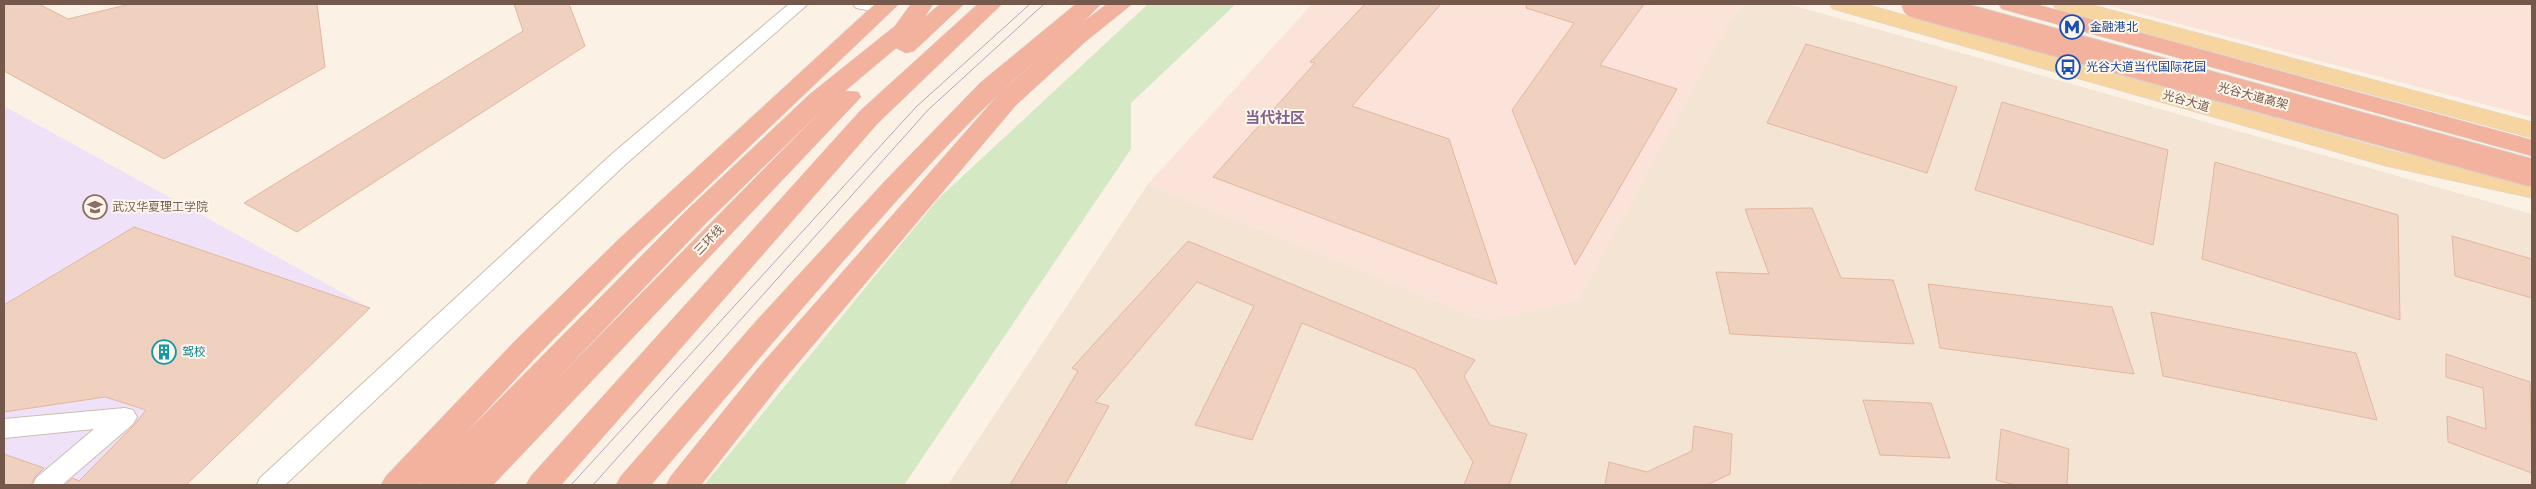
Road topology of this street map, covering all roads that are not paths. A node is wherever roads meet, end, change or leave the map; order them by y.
1 (799, 4) edge
2 (922, 4) edge
3 (938, 4) edge
4 (953, 4) edge
5 (991, 4) edge
6 (1089, 4) edge
7 (1101, 4) edge
8 (1121, 4) edge
9 (1841, 4) edge
10 (1915, 4) edge
11 (2010, 4) edge
12 (2064, 4) edge
13 (878, 5) edge
14 (903, 31) junction
15 (1077, 37) junction
16 (2207, 83) junction
17 (2532, 130) edge
18 (2532, 148) edge
19 (2532, 173) edge
20 (2532, 190) edge
21 (888, 236) junction
22 (599, 317) junction
23 (750, 348) junction
24 (4, 429) edge
25 (45, 485) edge
26 (269, 485) edge
27 (397, 485) edge
28 (411, 485) edge
29 (435, 485) edge
30 (473, 485) edge
31 (542, 485) edge
32 (632, 485) edge
33 (682, 485) edge

1 - 26 street
2 - 14 highway
3 - 14 highway
4 - 30 highway, 三环线
5 - 31 highway
6 - 23 highway
7 - 15 highway
8 - 15 highway
9 - 20 main road, 光谷大道
10 - 16 highway, 光谷大道高架, bridge
11 - 18 highway, 光谷大道高架
12 - 17 main road
13 - 27 highway
14 - 22 highway
15 - 21 highway
16 - 19 highway, 光谷大道高架, bridge
16 - 20 highway, bridge
21 - 23 highway
21 - 33 highway
22 - 28 highway
22 - 29 highway
23 - 32 highway
24 - 25 street

